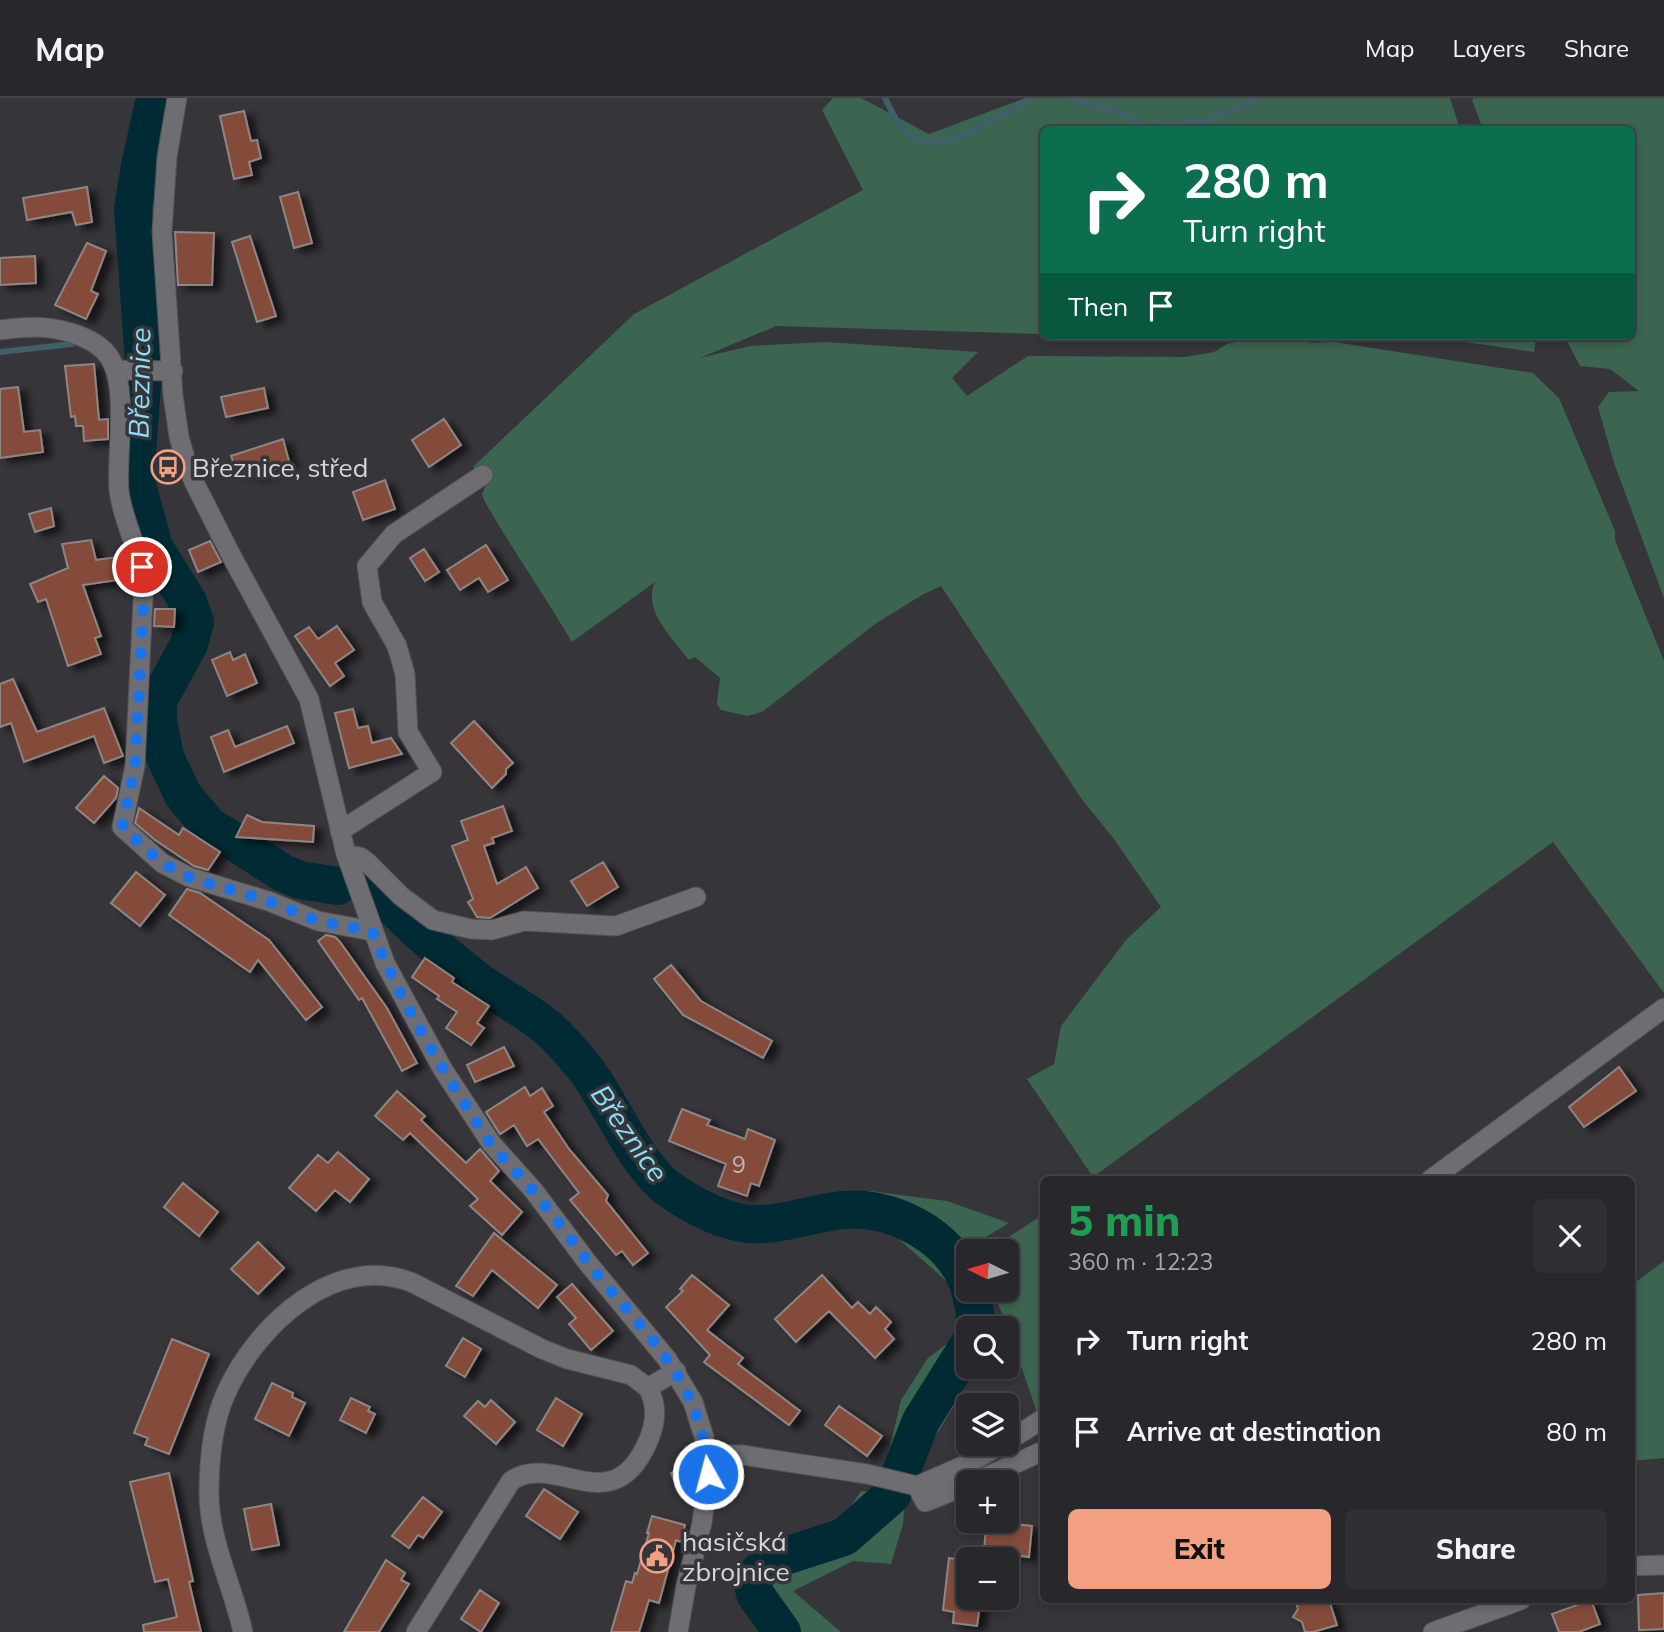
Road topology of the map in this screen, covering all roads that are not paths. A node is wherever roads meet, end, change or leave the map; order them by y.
1 (177, 98) edge
2 (0, 330) edge
3 (123, 370) junction
4 (164, 371) junction
5 (483, 475) dead end
6 (340, 831) junction
7 (346, 854) junction
8 (696, 897) dead end
9 (372, 931) junction
10 (1664, 1008) edge
11 (1435, 1176) edge
12 (676, 1371) junction
13 (648, 1388) junction
14 (1040, 1421) edge
15 (1019, 1434) edge
16 (1040, 1452) edge
17 (707, 1454) junction
18 (981, 1456) edge
19 (1001, 1470) edge
20 (914, 1486) junction
21 (956, 1490) edge
22 (1664, 1565) edge
23 (1635, 1566) edge
24 (1513, 1603) edge
25 (243, 1632) edge
26 (416, 1632) edge
27 (678, 1632) edge
28 (1433, 1632) edge

1 - 4 street
2 - 3 street
3 - 4 street
3 - 9 street
4 - 6 street
5 - 6 street
6 - 7 street
7 - 8 street
7 - 9 street
9 - 12 street
10 - 11 street
12 - 13 street
12 - 17 street
13 - 25 street
13 - 26 street
14 - 15 street
16 - 19 street
17 - 20 street
17 - 27 street
18 - 20 street
20 - 21 street
22 - 23 street
24 - 28 street

